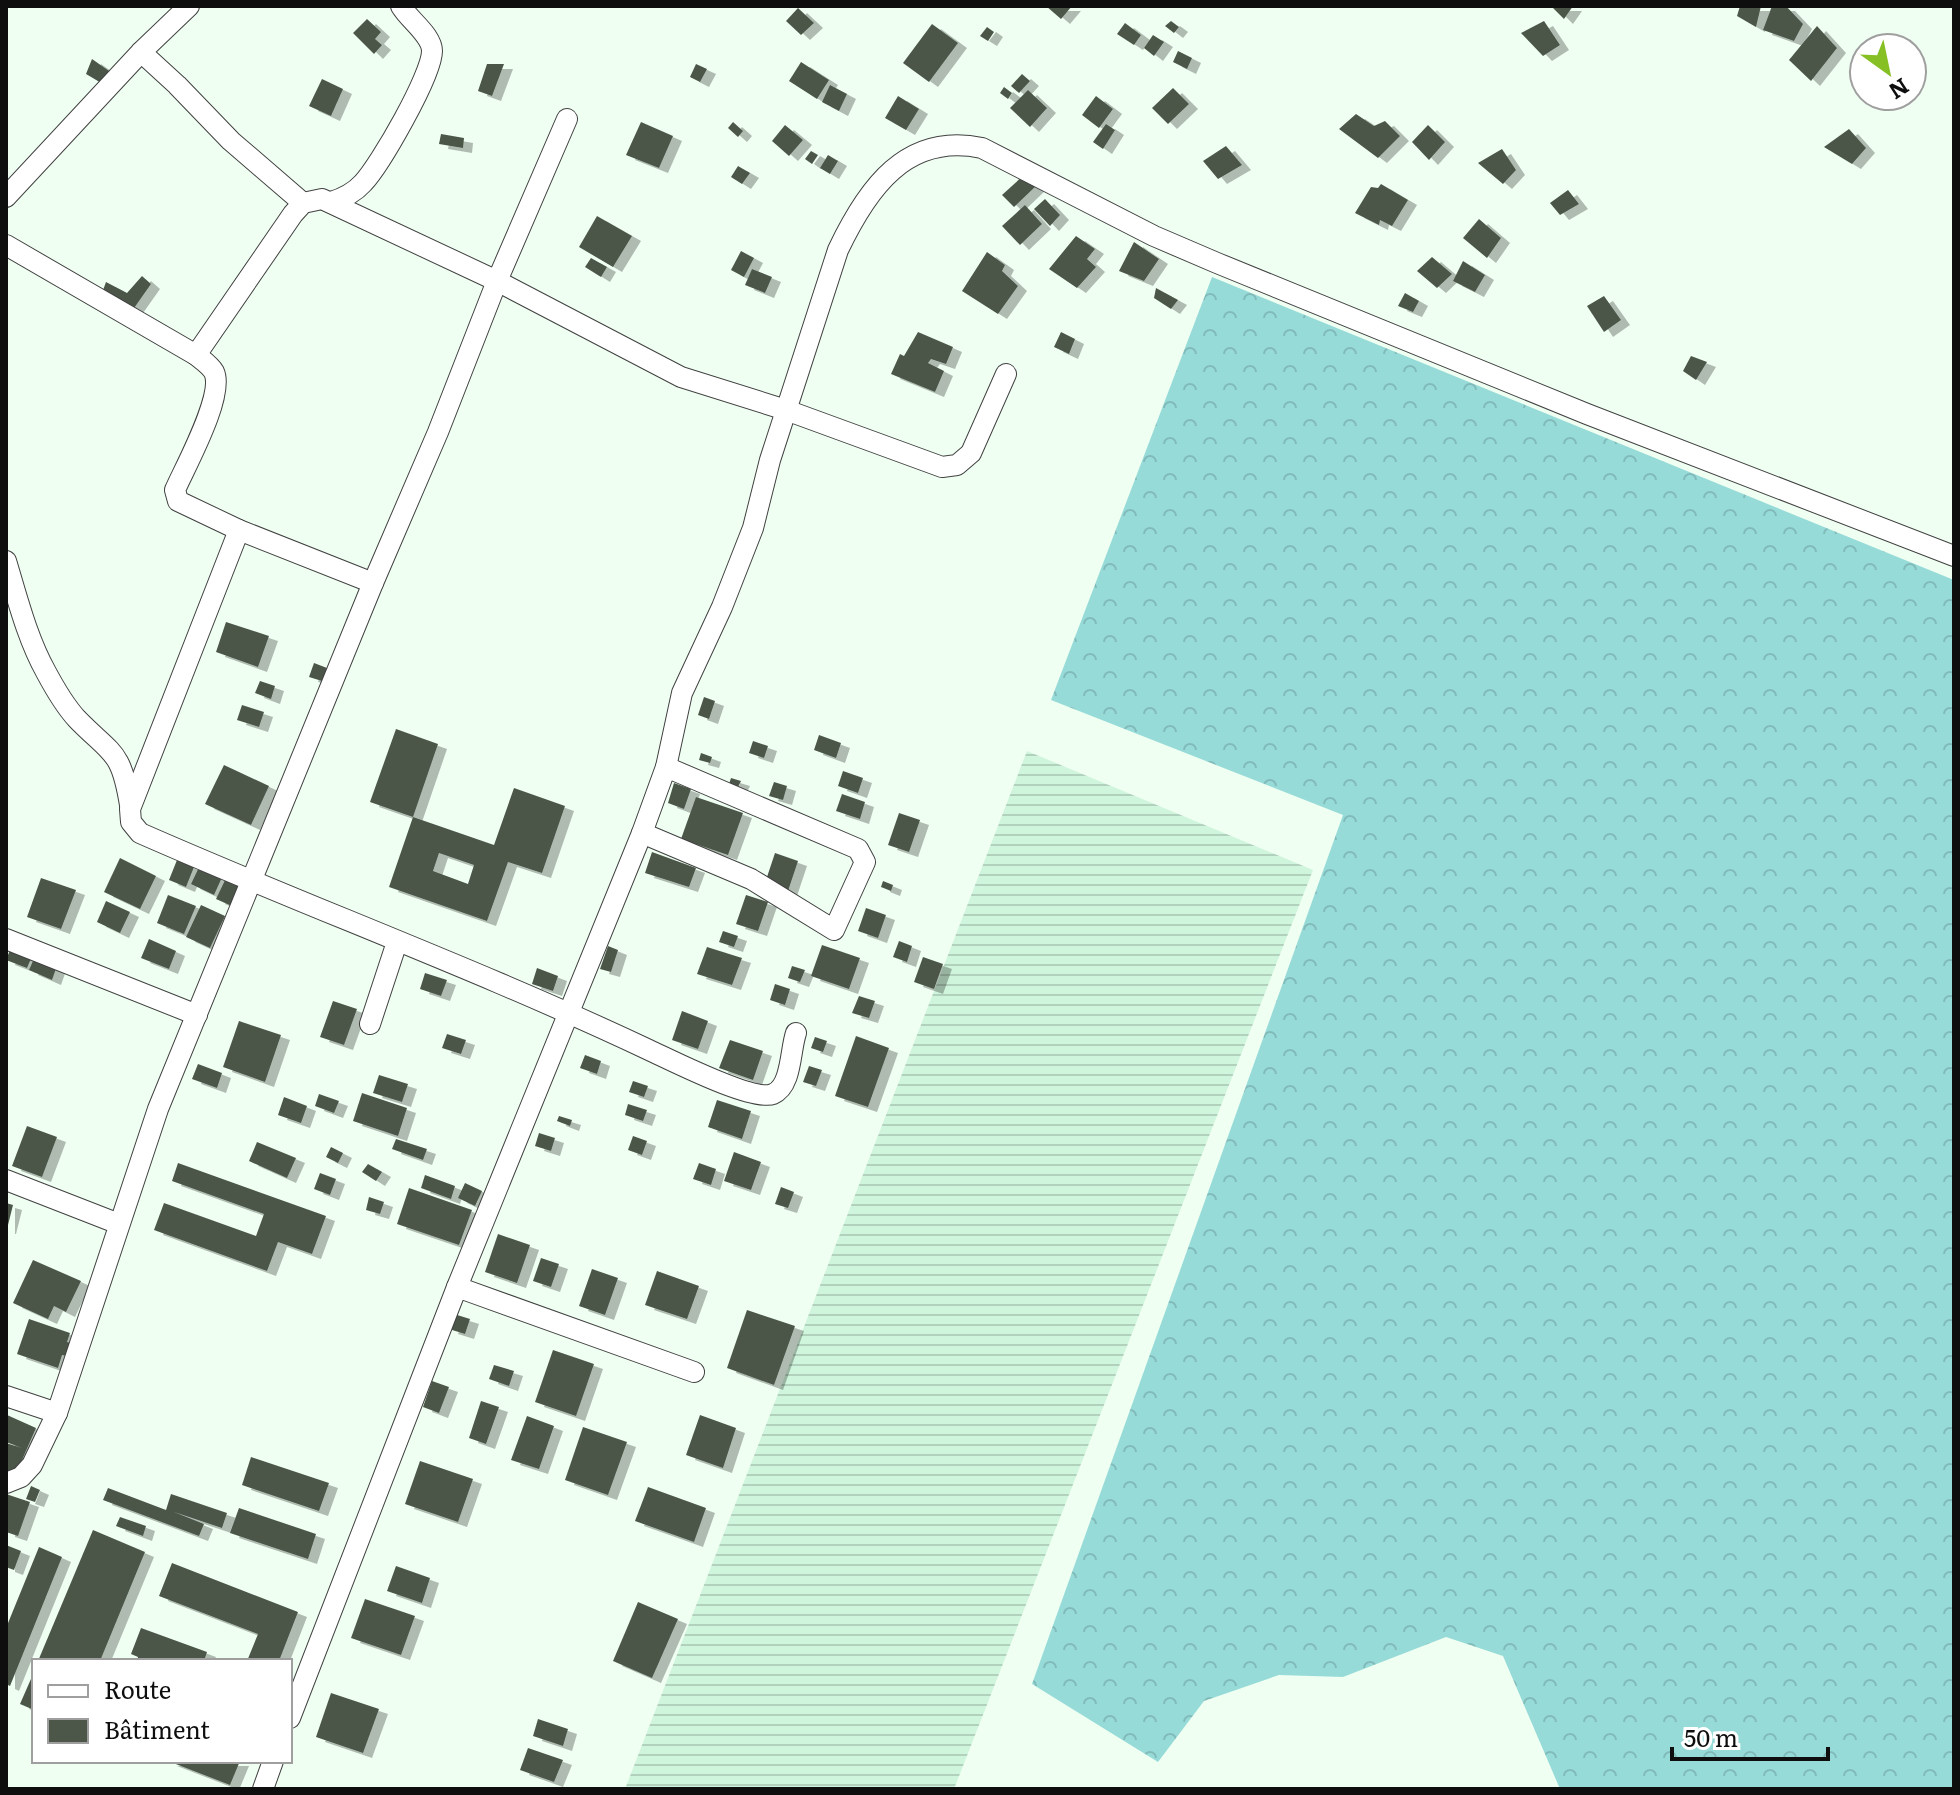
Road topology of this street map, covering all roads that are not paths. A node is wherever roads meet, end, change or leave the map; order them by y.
1 (189, 6) edge
2 (401, 6) edge
3 (141, 52) junction
4 (567, 119) dead end
5 (6, 197) edge
6 (331, 202) junction
7 (303, 203) junction
8 (6, 245) edge
9 (497, 281) junction
10 (196, 355) junction
11 (1006, 374) dead end
12 (786, 410) junction
13 (239, 530) junction
14 (1954, 556) edge
15 (6, 561) edge
16 (373, 583) junction
17 (666, 767) junction
18 (130, 809) junction
19 (642, 833) junction
20 (252, 882) junction
21 (6, 939) edge
22 (397, 942) junction
23 (570, 1012) junction
24 (197, 1015) junction
25 (370, 1024) dead end
26 (796, 1033) dead end
27 (6, 1180) edge
28 (119, 1224) junction
29 (457, 1287) junction
30 (694, 1372) dead end
31 (6, 1396) edge
32 (57, 1413) junction
33 (6, 1483) edge
34 (292, 1713) edge
35 (272, 1763) edge
36 (263, 1789) edge

1 - 3 street
2 - 6 street
3 - 5 street
3 - 7 street
4 - 9 street
6 - 7 street
6 - 9 street
7 - 10 street
8 - 10 street
9 - 12 street
9 - 16 street
10 - 13 street
11 - 12 street
12 - 14 street
12 - 17 street
13 - 16 street
13 - 18 street
15 - 18 street
16 - 20 street
17 - 19 street
17 - 19 street
18 - 20 street
19 - 23 street
20 - 22 street
20 - 24 street
21 - 24 street
22 - 23 street
22 - 25 street
23 - 26 street
23 - 29 street
24 - 28 street
27 - 28 street
28 - 32 street
29 - 30 street
29 - 34 street
31 - 32 street
32 - 33 street
35 - 36 street

